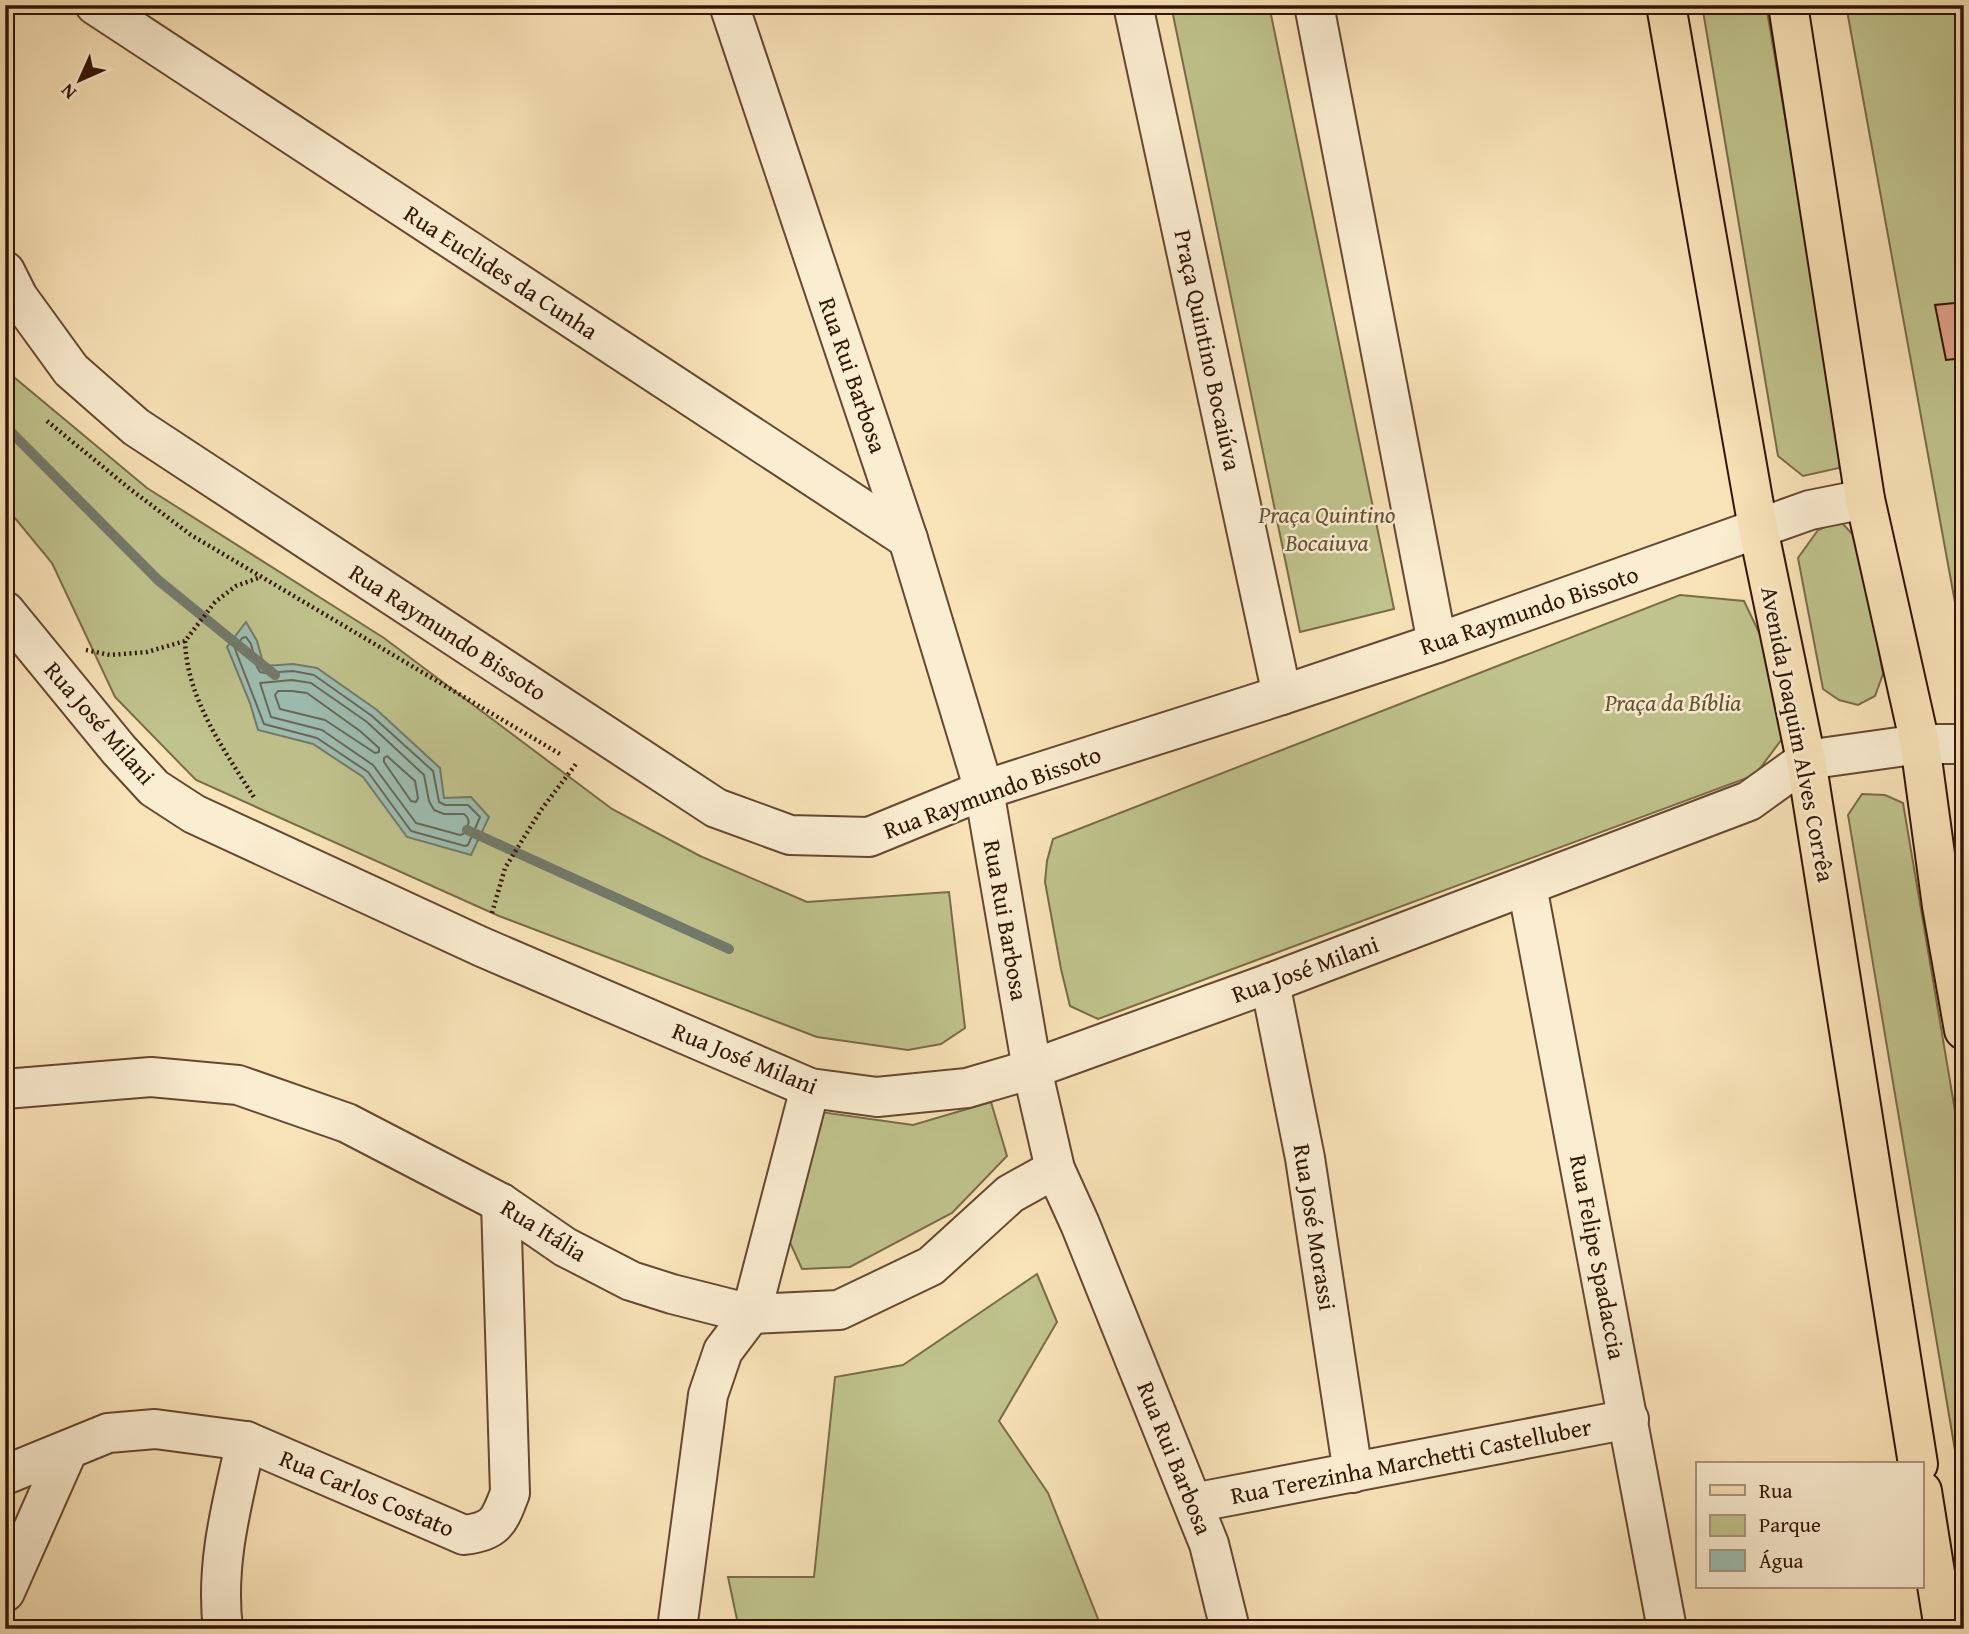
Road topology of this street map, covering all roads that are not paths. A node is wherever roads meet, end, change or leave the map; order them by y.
1 (94, 5) edge
2 (729, 5) edge
3 (1133, 5) edge
4 (1314, 5) edge
5 (1666, 5) edge
6 (1788, 5) edge
7 (5, 271) edge
8 (1865, 499) junction
9 (1758, 528) junction
10 (908, 539) junction
11 (5, 611) edge
12 (1437, 642) junction
13 (1282, 695) junction
14 (1920, 744) junction
15 (1964, 744) edge
16 (1807, 760) junction
17 (984, 790) junction
18 (1527, 886) junction
19 (1270, 983) junction
20 (1964, 1030) edge
21 (1032, 1069) junction
22 (810, 1088) junction
23 (5, 1089) edge
24 (1055, 1169) junction
25 (501, 1203) junction
26 (751, 1314) junction
27 (1629, 1419) junction
28 (246, 1441) junction
29 (68, 1450) junction
30 (1918, 1462) edge
31 (1353, 1473) junction
32 (5, 1475) edge
33 (1193, 1503) junction
34 (1924, 1504) edge
35 (5, 1592) edge
36 (223, 1629) edge
37 (677, 1629) edge
38 (1230, 1629) edge
39 (1667, 1629) edge
40 (1944, 1629) edge

1 - 10 street, Rua Euclides da Cunha
2 - 10 street, Rua Rui Barbosa
3 - 13 street, Praça Quintino Bocaiúva
4 - 12 street
5 - 9 main road, Avenida Joaquim Alves Corrêa
6 - 8 main road
7 - 17 street, Rua Raymundo Bissoto
8 - 9 street, Rua Raymundo Bissoto
8 - 14 main road
9 - 12 street, Rua Raymundo Bissoto
9 - 16 main road, Avenida Joaquim Alves Corrêa
10 - 17 street, Rua Rui Barbosa
11 - 22 street, Rua José Milani
12 - 13 street, Rua Raymundo Bissoto
13 - 17 street, Rua Raymundo Bissoto
14 - 15 street
14 - 16 street
14 - 20 main road
16 - 18 street, Rua José Milani
16 - 30 main road, Avenida Joaquim Alves Corrêa
17 - 21 street, Rua Rui Barbosa
18 - 19 street, Rua José Milani
18 - 27 street, Rua Felipe Spadaccia
19 - 21 street, Rua José Milani
19 - 31 street, Rua José Morassi
21 - 22 street, Rua José Milani
21 - 24 street, Rua Rui Barbosa
22 - 26 street
23 - 25 street, Rua Itália
24 - 26 street, Rua Itália
24 - 33 street, Rua Rui Barbosa
25 - 26 street, Rua Itália
25 - 28 street, Rua Carlos Costato
26 - 37 street
27 - 31 street, Rua Terezinha Marchetti Castelluber
27 - 39 street, Rua Felipe Spadaccia
28 - 29 street, Rua Carlos Costato
28 - 36 street
29 - 32 street, Rua Carlos Costato
29 - 35 street
31 - 33 street, Rua Terezinha Marchetti Castelluber
33 - 38 street, Rua Rui Barbosa
34 - 40 main road

